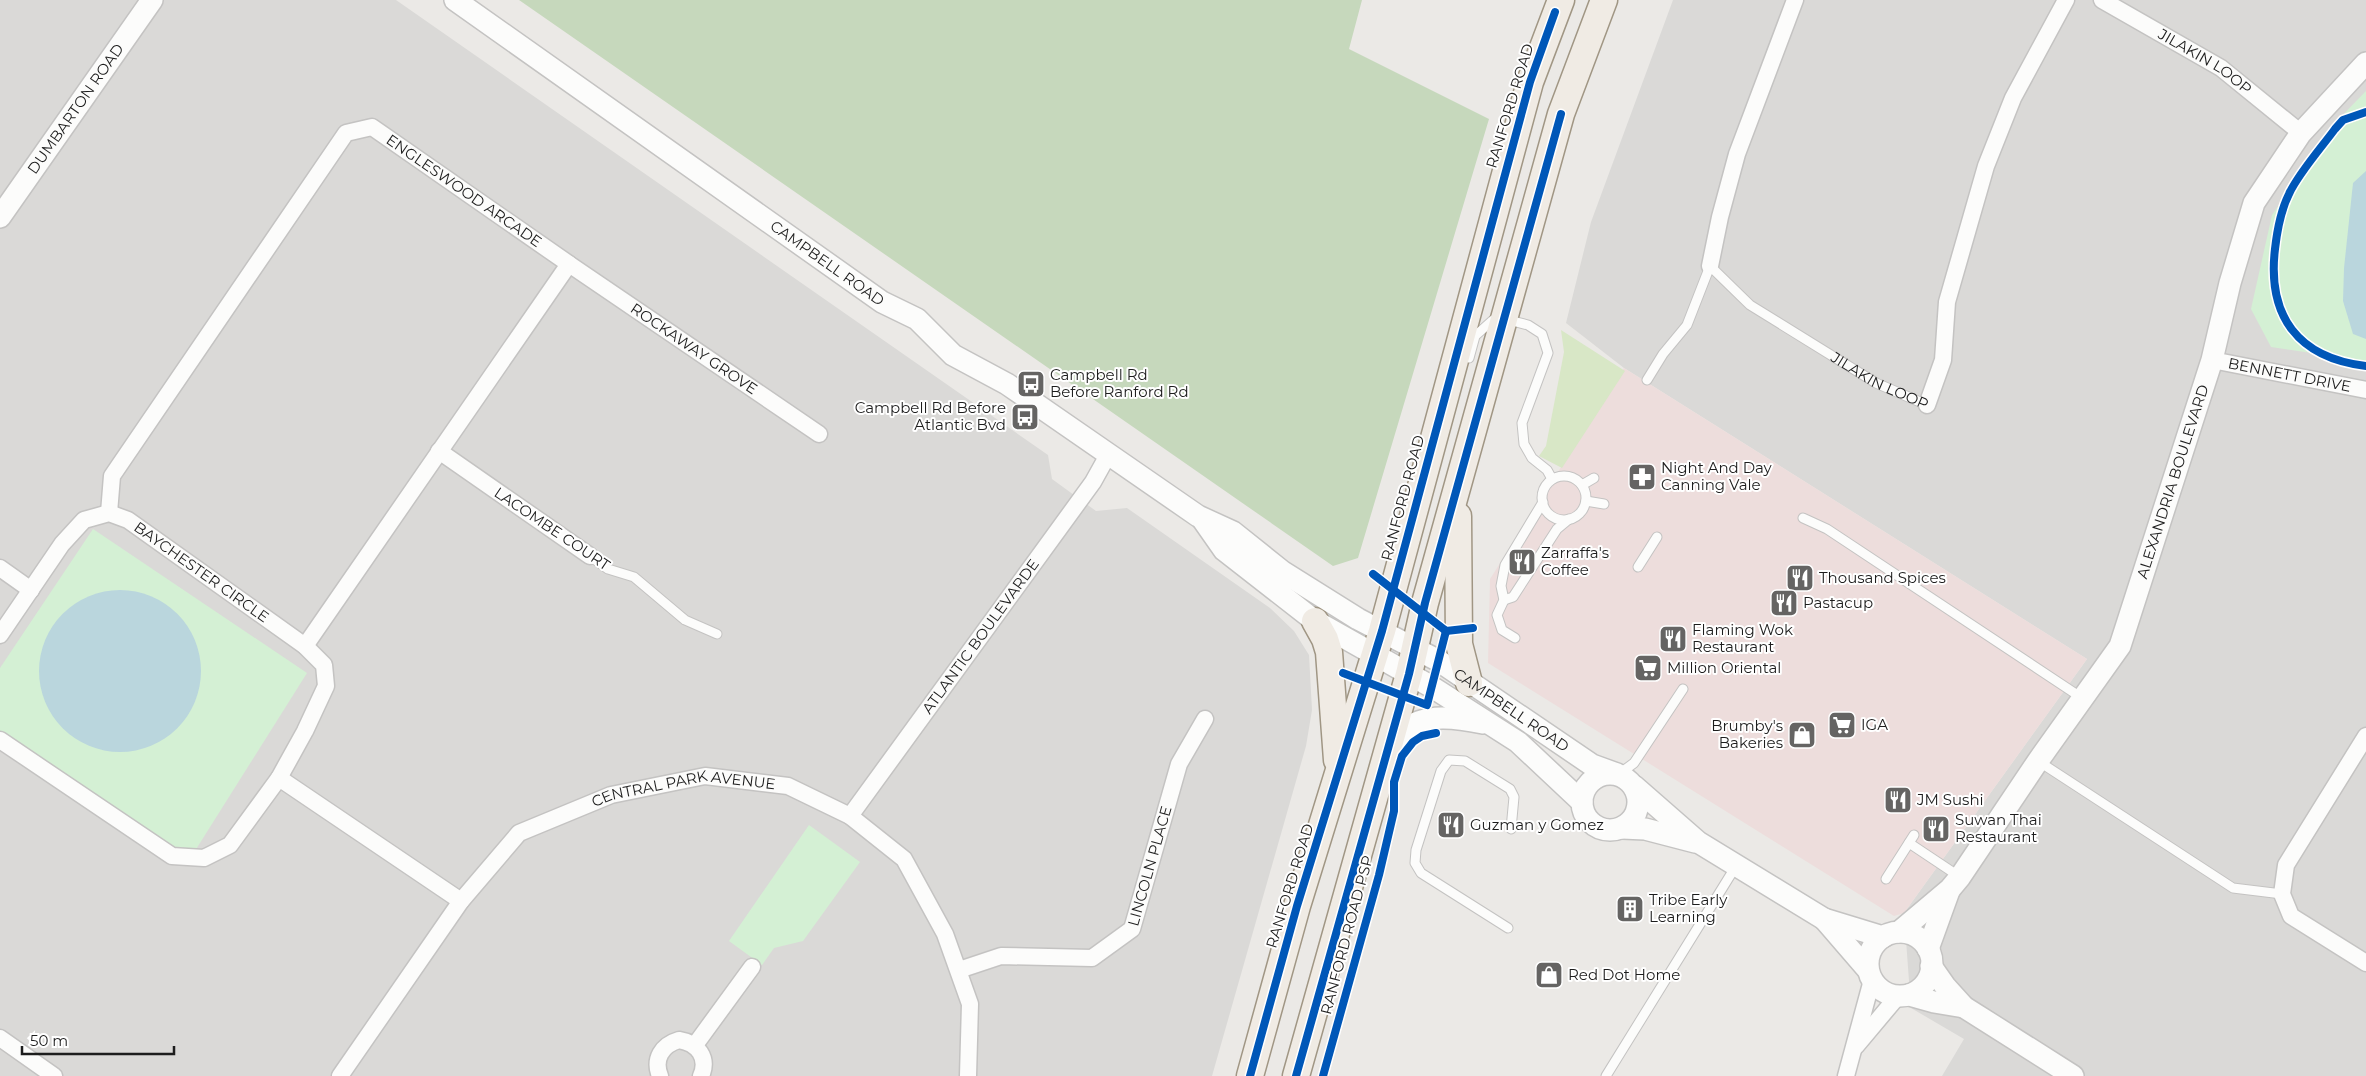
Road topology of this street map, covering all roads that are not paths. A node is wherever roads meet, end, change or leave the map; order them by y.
1 (152, 0) edge
2 (454, 0) edge
3 (1561, 0) edge
4 (1604, 0) edge
5 (1795, 0) edge
6 (2066, 0) edge
7 (2102, 0) edge
8 (2366, 63) edge
9 (2301, 133) junction
10 (0, 217) edge
11 (569, 264) junction
12 (1710, 266) junction
13 (1505, 319) junction
14 (2212, 360) junction
15 (1468, 363) dead end
16 (1647, 380) dead end
17 (2366, 390) edge
18 (1927, 405) joint
19 (819, 434) dead end
20 (439, 451) junction
21 (1108, 456) junction
22 (1594, 478) dead end
23 (1552, 479) junction
24 (1582, 485) junction
25 (1459, 486) junction
26 (1586, 501) junction
27 (1543, 502) junction
28 (1604, 504) dead end
29 (109, 513) junction
30 (1803, 518) dead end
31 (1569, 519) junction
32 (1203, 520) junction
33 (1657, 537) dead end
34 (590, 556) joint
35 (1638, 567) dead end
36 (0, 568) edge
37 (32, 590) junction
38 (1504, 600) junction
39 (1315, 621) junction
40 (1382, 630) junction
41 (717, 634) dead end
42 (0, 635) edge
43 (1515, 638) dead end
44 (305, 646) junction
45 (1416, 648) junction
46 (1374, 655) junction
47 (1409, 674) junction
48 (1469, 683) junction
49 (1683, 689) dead end
50 (2082, 699) junction
51 (1206, 719) dead end
52 (1491, 724) junction
53 (1645, 726) dead end
54 (1654, 732) junction
55 (2366, 736) edge
56 (0, 740) edge
57 (2038, 761) junction
58 (1382, 765) junction
59 (1628, 777) junction
60 (279, 778) junction
61 (1338, 778) junction
62 (1582, 802) junction
63 (850, 816) junction
64 (1622, 828) junction
65 (1511, 829) dead end
66 (1698, 842) junction
67 (1736, 866) junction
68 (1886, 879) dead end
69 (1955, 883) junction
70 (2282, 894) junction
71 (461, 901) junction
72 (1824, 919) junction
73 (1508, 928) dead end
74 (1891, 934) junction
75 (1930, 958) junction
76 (2366, 963) edge
77 (752, 967) dead end
78 (959, 970) junction
79 (1870, 975) junction
80 (1903, 995) junction
81 (1964, 1006) junction
82 (0, 1038) edge
83 (695, 1045) junction
84 (1852, 1049) junction
85 (54, 1076) edge
86 (340, 1076) edge
87 (660, 1076) edge
88 (701, 1076) edge
89 (968, 1076) edge
90 (1250, 1076) edge
91 (1296, 1076) edge
92 (1606, 1076) edge
93 (1846, 1076) edge
94 (2073, 1076) edge

1 - 10 street, DUMBARTON ROAD
2 - 21 street, CAMPBELL ROAD
3 - 40 main road, RANFORD ROAD
4 - 13 main road
5 - 12 street
6 - 18 street, JILAKIN LOOP
7 - 9 street, JILAKIN LOOP
8 - 9 street, ALEXANDRIA BOULEVARD
9 - 14 street, ALEXANDRIA BOULEVARD
11 - 19 street, ROCKAWAY GROVE
11 - 20 street
11 - 29 street, ENGLESWOOD ARCADE
12 - 16 lane
12 - 18 lane, JILAKIN LOOP
13 - 15 lane
13 - 23 lane
13 - 25 main road
14 - 17 street, BENNETT DRIVE
14 - 50 street, ALEXANDRIA BOULEVARD
20 - 34 street, LACOMBE COURT
20 - 44 street
21 - 32 street, CAMPBELL ROAD
21 - 63 street, ATLANTIC BOULEVARDE
22 - 24 lane
23 - 24 lane
23 - 27 lane
24 - 26 lane
25 - 45 main road
25 - 48 main road
26 - 28 lane
26 - 31 lane
27 - 31 lane
27 - 38 lane
29 - 37 street
29 - 44 street, BAYCHESTER CIRCLE
30 - 50 lane
31 - 38 lane
32 - 39 street, CAMPBELL ROAD
32 - 40 street, CAMPBELL ROAD
33 - 35 lane
34 - 41 lane, LACOMBE COURT
36 - 37 street
37 - 42 street
38 - 43 lane
39 - 46 street, CAMPBELL ROAD
39 - 61 main road
40 - 45 street, CAMPBELL ROAD
40 - 46 main road, RANFORD ROAD
44 - 60 street, BAYCHESTER CIRCLE
45 - 47 main road
45 - 48 street, CAMPBELL ROAD
46 - 47 street, CAMPBELL ROAD
46 - 61 main road, RANFORD ROAD
47 - 52 street, CAMPBELL ROAD
47 - 58 main road
48 - 59 street, CAMPBELL ROAD
49 - 54 lane
50 - 57 street, ALEXANDRIA BOULEVARD
51 - 78 street, LINCOLN PLACE
52 - 58 street, CAMPBELL ROAD
52 - 62 street, CAMPBELL ROAD
53 - 54 lane
54 - 59 lane
55 - 70 street
56 - 60 street, BAYCHESTER CIRCLE
57 - 69 street, ALEXANDRIA BOULEVARD
57 - 70 lane
58 - 91 main road
59 - 62 street
59 - 64 street
59 - 66 street, CAMPBELL ROAD
60 - 71 street
61 - 90 main road, RANFORD ROAD
62 - 64 street
63 - 71 street, CENTRAL PARK AVENUE
63 - 78 street, CENTRAL PARK AVENUE
64 - 66 street, CAMPBELL ROAD
65 - 73 lane
66 - 67 street, CAMPBELL ROAD
67 - 72 street, CAMPBELL ROAD
67 - 92 lane
68 - 69 lane
69 - 74 street, ALEXANDRIA BOULEVARD
69 - 75 street, ALEXANDRIA BOULEVARD
70 - 76 street
71 - 86 street, CENTRAL PARK AVENUE
72 - 74 street, CAMPBELL ROAD
72 - 79 street, CAMPBELL ROAD
74 - 75 street, CAMPBELL ROAD
74 - 79 street
75 - 80 street
75 - 81 street, CAMPBELL ROAD
77 - 83 street
78 - 89 street, CENTRAL PARK AVENUE
79 - 80 street, CAMPBELL ROAD
79 - 84 street
80 - 81 street, CAMPBELL ROAD
80 - 84 street
81 - 94 street, CAMPBELL ROAD
82 - 85 street
83 - 87 street
83 - 88 street
84 - 93 street

